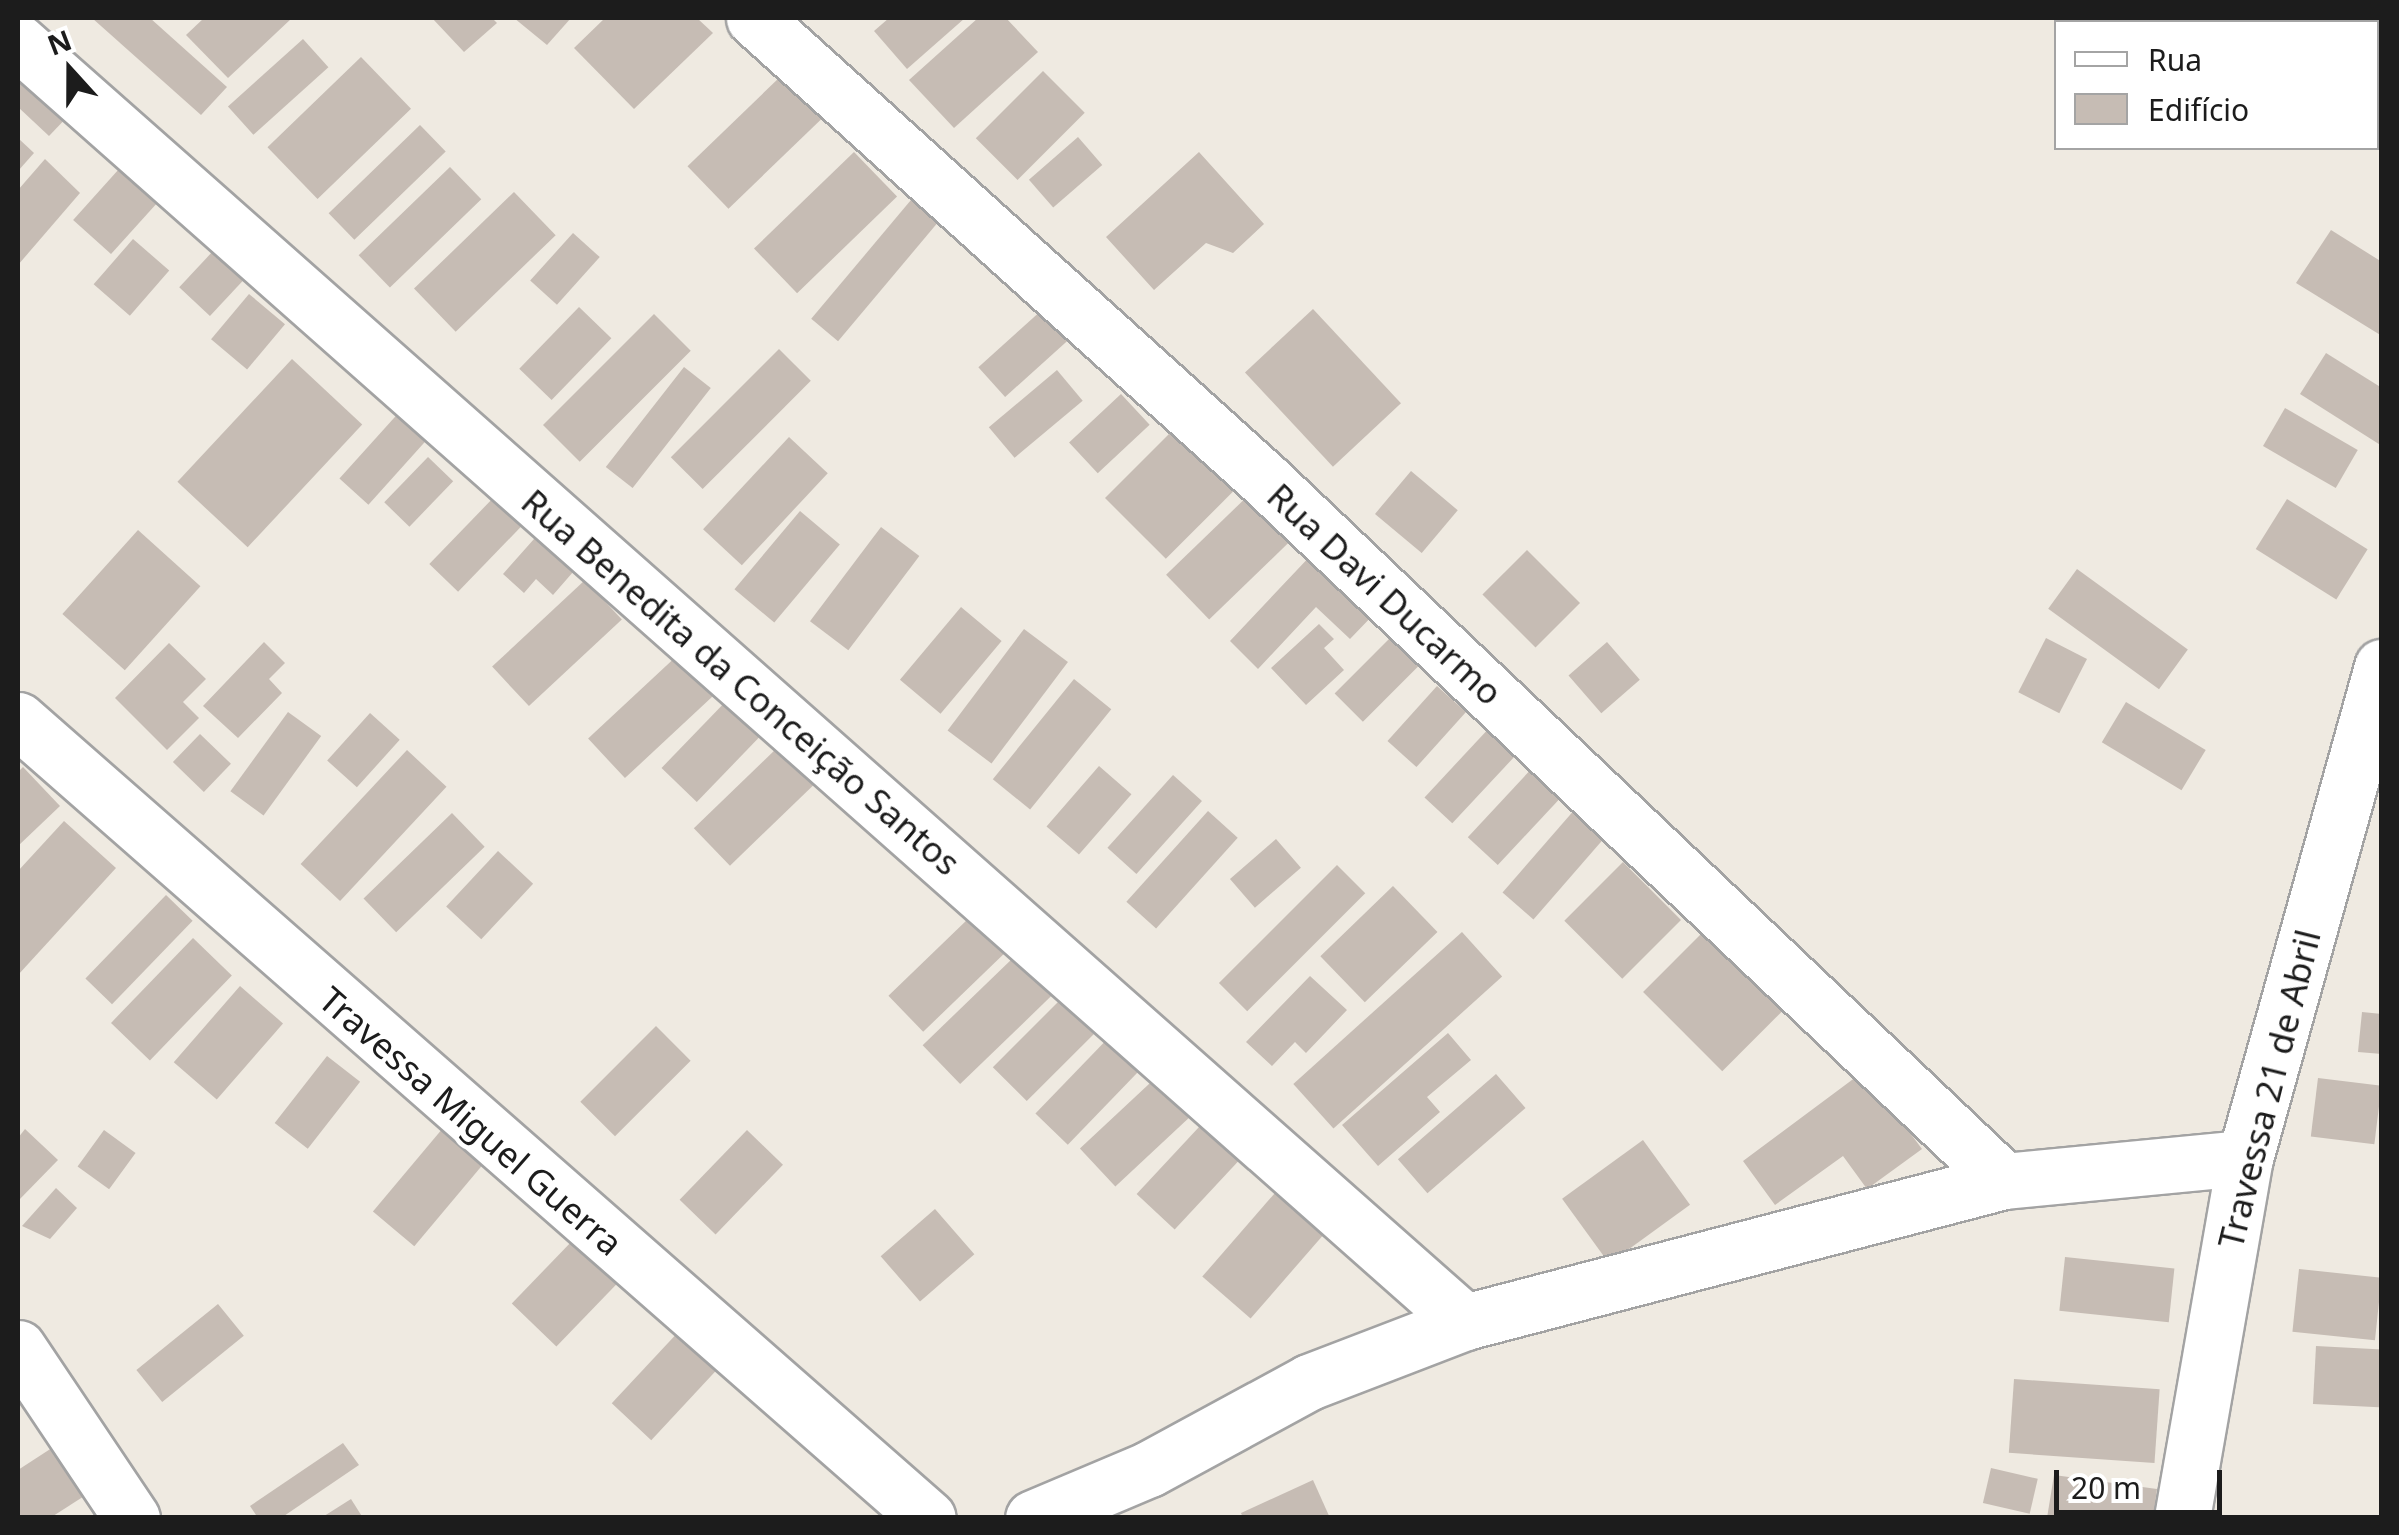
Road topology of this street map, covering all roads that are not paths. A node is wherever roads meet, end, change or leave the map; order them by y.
1 (754, 18) edge
2 (18, 42) edge
3 (2382, 667) edge
4 (18, 720) edge
5 (2245, 1158) junction
6 (2004, 1182) junction
7 (1465, 1322) junction
8 (18, 1348) edge
9 (132, 1518) edge
10 (928, 1518) edge
11 (1032, 1518) edge
12 (2182, 1518) edge

1 - 6 street, Rua Davi Ducarmo
2 - 7 street, Rua Benedita da Conceição Santos
3 - 5 street, Travessa 21 de Abril
4 - 10 street, Travessa Miguel Guerra
5 - 6 street
5 - 12 street, Travessa 21 de Abril
6 - 7 street
7 - 11 street
8 - 9 street

